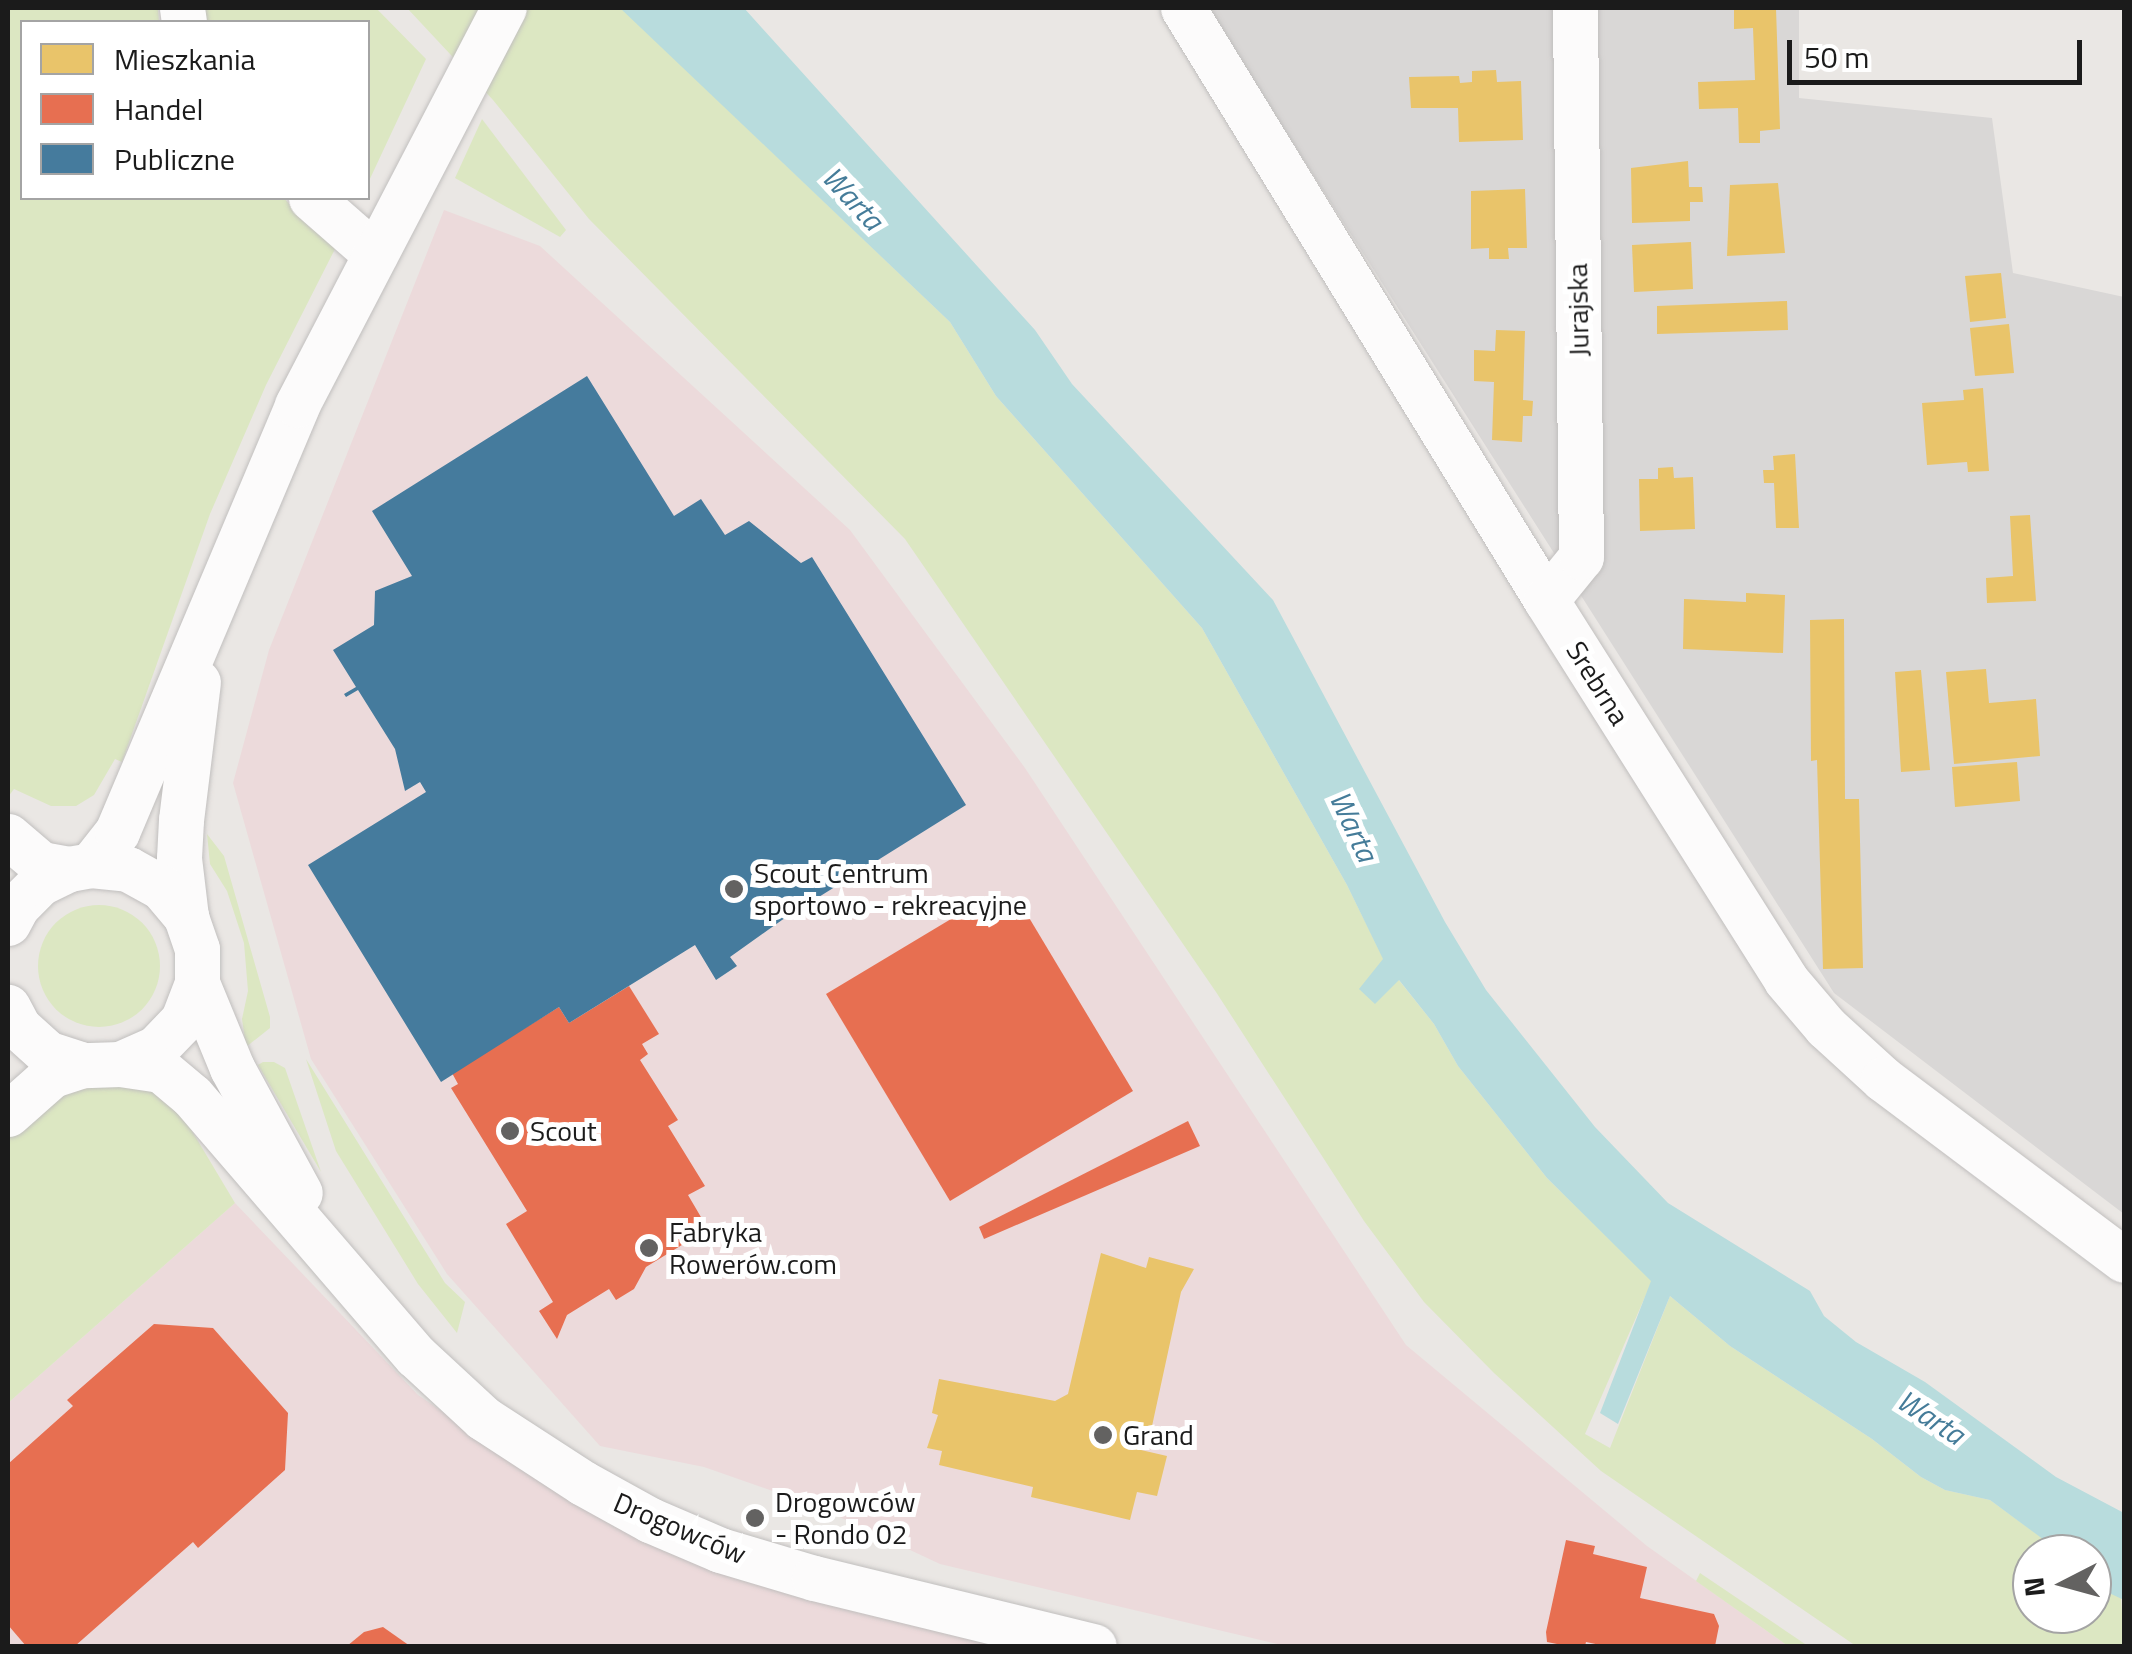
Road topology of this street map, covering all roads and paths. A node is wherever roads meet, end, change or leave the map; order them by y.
1 (504, 8) edge
2 (1183, 8) edge
3 (1574, 8) edge
4 (313, 200) edge
5 (375, 254) junction
6 (1546, 600) junction
7 (205, 630) junction
8 (8, 836) edge
9 (80, 867) junction
10 (186, 917) junction
11 (8, 923) edge
12 (197, 983) junction
13 (8, 1007) edge
14 (102, 1065) junction
15 (8, 1114) edge
16 (2124, 1260) edge
17 (342, 1270) junction
18 (1094, 1646) edge

1 - 5 street
2 - 6 street, Srebrna
3 - 6 street, Jurajska
4 - 5 street
5 - 7 street
6 - 16 street, Srebrna
7 - 9 street
7 - 10 street, Drogowców
8 - 9 street
9 - 10 street
9 - 11 street
10 - 12 street, Drogowców
12 - 14 street
12 - 17 street, Drogowców
13 - 14 street, Drogowców
14 - 15 street
14 - 17 street, Drogowców
17 - 18 street, Drogowców

